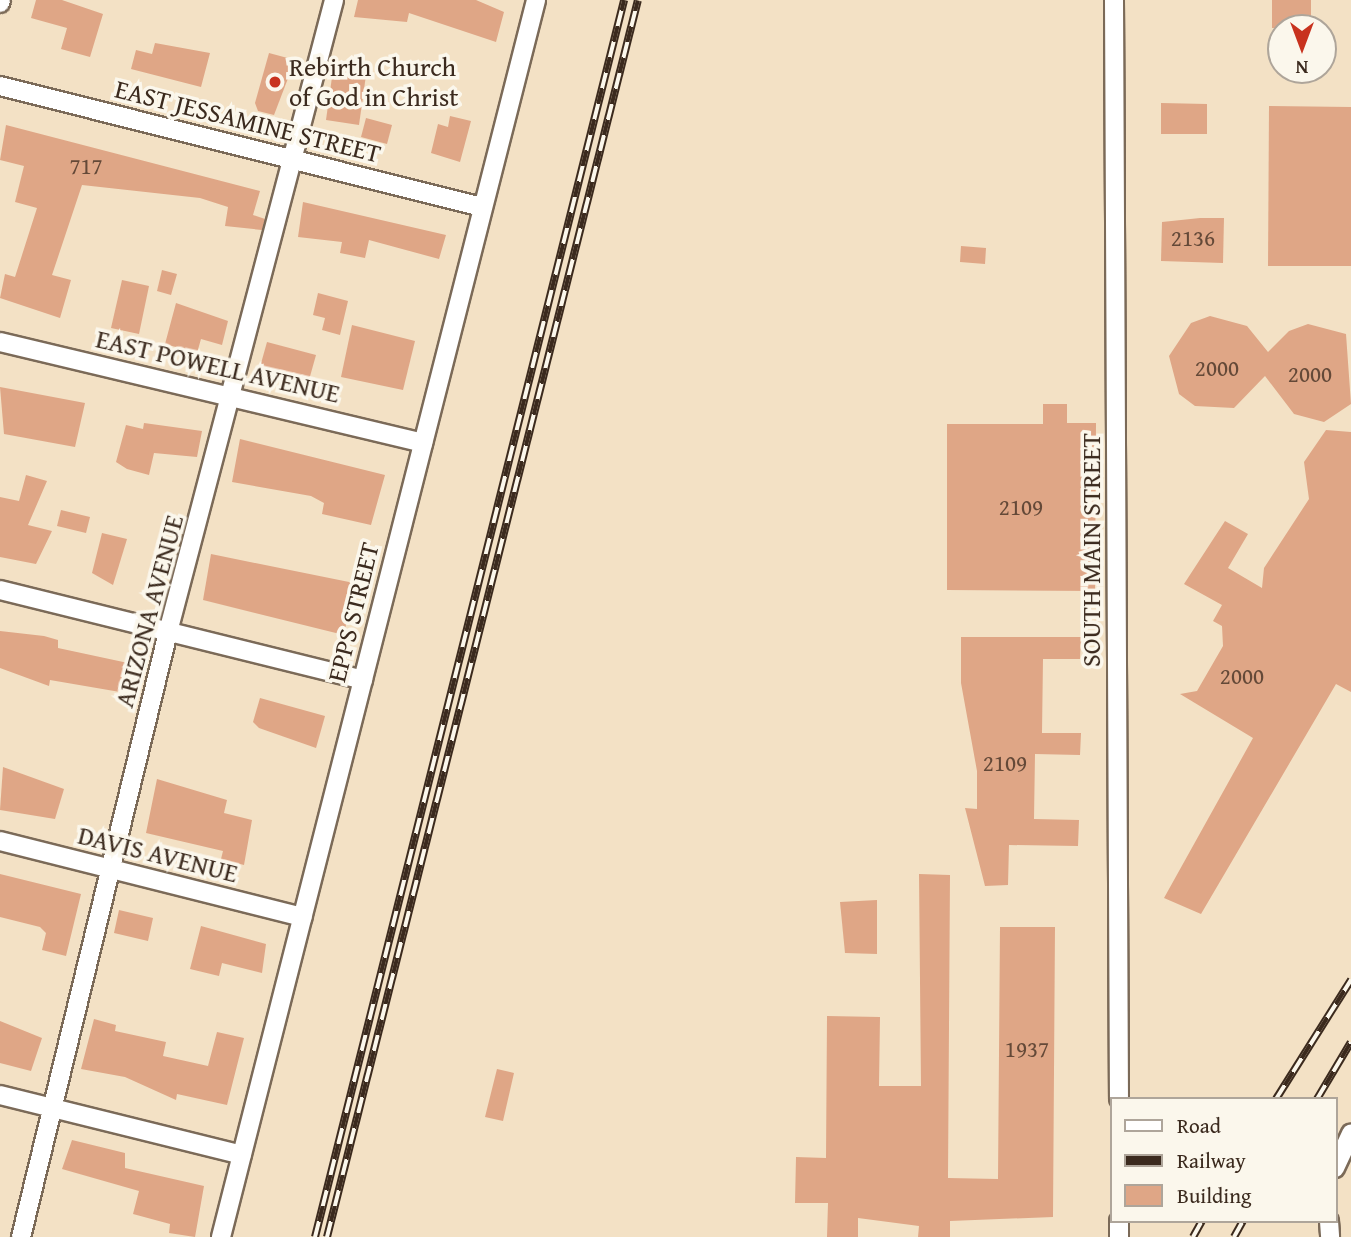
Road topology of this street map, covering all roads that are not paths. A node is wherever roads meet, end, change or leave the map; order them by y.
1 (334, 0) edge
2 (536, 0) edge
3 (1114, 0) edge
4 (0, 86) edge
5 (290, 159) junction
6 (483, 207) junction
7 (0, 342) edge
8 (229, 394) junction
9 (423, 443) junction
10 (0, 590) edge
11 (168, 632) junction
12 (363, 680) junction
13 (0, 841) edge
14 (111, 869) junction
15 (303, 917) junction
16 (0, 1095) edge
17 (1119, 1097) edge
18 (53, 1108) junction
19 (1351, 1134) edge
20 (242, 1155) junction
21 (1337, 1164) edge
22 (20, 1237) edge
23 (221, 1237) edge

1 - 5 street, ARIZONA AVENUE
2 - 6 street, EPPS STREET
3 - 17 street, SOUTH MAIN STREET
4 - 5 street, EAST JESSAMINE STREET
5 - 6 street, EAST JESSAMINE STREET
5 - 8 street, ARIZONA AVENUE
6 - 9 street, EPPS STREET
7 - 8 street, EAST POWELL AVENUE
8 - 9 street, EAST POWELL AVENUE
8 - 11 street, ARIZONA AVENUE
9 - 12 street, EPPS STREET
10 - 11 street
11 - 12 street
11 - 14 street, ARIZONA AVENUE
12 - 15 street, EPPS STREET
13 - 14 street, DAVIS AVENUE
14 - 15 street, DAVIS AVENUE
14 - 18 street, ARIZONA AVENUE
15 - 20 street, EPPS STREET
16 - 18 street
18 - 20 street
18 - 22 street, ARIZONA AVENUE
19 - 21 street
20 - 23 street, EPPS STREET

